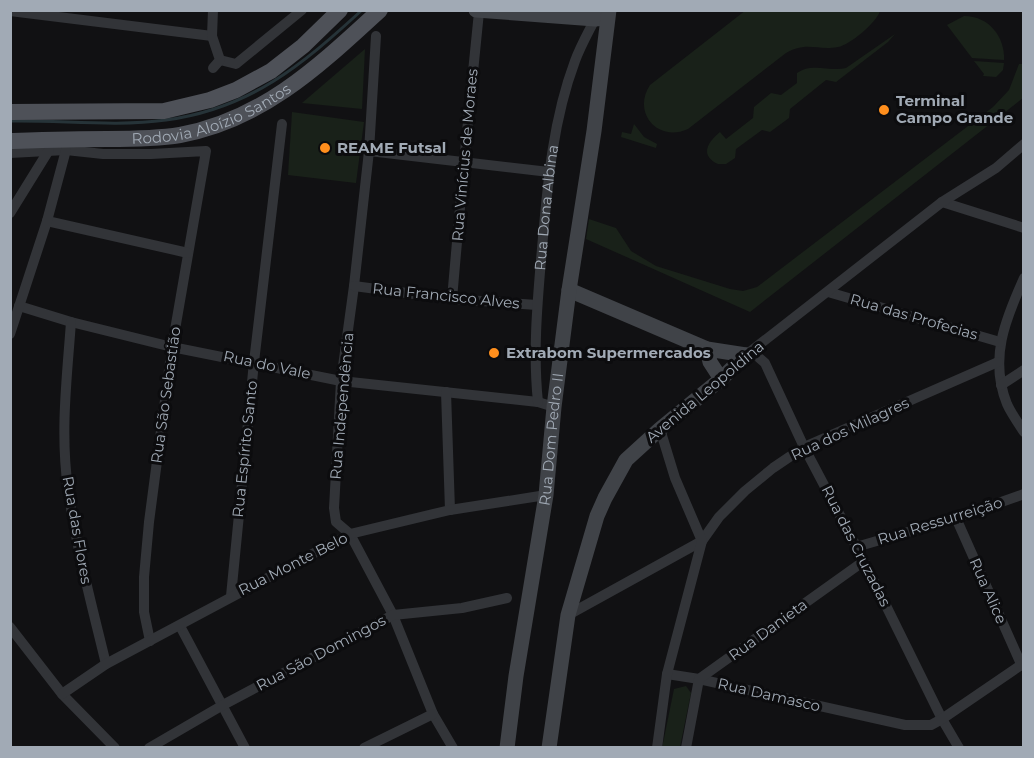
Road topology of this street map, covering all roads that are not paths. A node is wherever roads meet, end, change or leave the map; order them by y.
1 (213, 10) edge
2 (302, 10) edge
3 (340, 10) edge
4 (380, 10) edge
5 (10, 11) edge
6 (478, 11) edge
7 (603, 16) edge
8 (212, 36) junction
9 (376, 36) dead end
10 (10, 112) edge
11 (282, 124) dead end
12 (10, 141) edge
13 (1023, 144) edge
14 (49, 150) junction
15 (66, 150) junction
16 (369, 151) junction
17 (10, 153) edge
18 (464, 162) junction
19 (549, 172) junction
20 (942, 202) junction
21 (10, 213) edge
22 (47, 221) junction
23 (1023, 228) edge
24 (188, 253) junction
25 (1023, 278) edge
26 (354, 286) junction
27 (569, 290) junction
28 (828, 292) junction
29 (452, 299) junction
30 (537, 305) junction
31 (19, 306) junction
32 (71, 322) junction
33 (10, 334) edge
34 (1000, 342) junction
35 (172, 347) junction
36 (707, 349) junction
37 (746, 355) junction
38 (254, 362) junction
39 (998, 362) junction
40 (1023, 370) edge
41 (721, 379) junction
42 (341, 381) junction
43 (1001, 385) junction
44 (446, 392) junction
45 (538, 402) junction
46 (554, 406) junction
47 (660, 429) junction
48 (1023, 432) edge
49 (804, 447) junction
50 (1023, 494) edge
51 (546, 495) junction
52 (450, 510) junction
53 (956, 518) junction
54 (350, 534) junction
55 (702, 541) junction
56 (856, 547) junction
57 (864, 561) junction
58 (231, 596) junction
59 (507, 598) dead end
60 (393, 615) junction
61 (568, 615) junction
62 (180, 626) junction
63 (10, 627) edge
64 (150, 641) junction
65 (106, 664) junction
66 (1022, 664) edge
67 (667, 674) junction
68 (699, 679) junction
69 (62, 694) junction
70 (223, 705) junction
71 (433, 714) junction
72 (942, 719) junction
73 (115, 747) edge
74 (149, 747) edge
75 (245, 747) edge
76 (364, 747) edge
77 (453, 747) edge
78 (507, 747) edge
79 (549, 747) edge
80 (657, 747) edge
81 (686, 747) edge
82 (959, 747) edge

1 - 8 street
2 - 8 street
3 - 10 main road, Rodovia Aloízio Santos
4 - 12 main road, Rodovia Aloízio Santos
5 - 8 street
6 - 7 street
6 - 18 street, Rua Vinícius de Moraes
7 - 19 street, Rua Dona Albina
7 - 27 street, Rua Dom Pedro II
9 - 16 street, Rua Independência
11 - 38 street, Rua Espírito Santo
13 - 20 street, Avenida Leopoldina
14 - 15 street
14 - 17 street
14 - 21 street
15 - 22 street
15 - 24 street, Rua São Sebastião
16 - 18 street
16 - 26 street, Rua Independência
18 - 19 street
18 - 29 street, Rua Vinícius de Moraes
19 - 30 street, Rua Dona Albina
20 - 23 street
20 - 28 street, Avenida Leopoldina
22 - 24 street
22 - 31 street
24 - 35 street, Rua São Sebastião
25 - 34 street
26 - 29 street, Rua Francisco Alves
26 - 42 street, Rua Independência
27 - 36 street
27 - 46 street, Rua Dom Pedro II
28 - 34 street, Rua das Profecias
28 - 37 street, Avenida Leopoldina
29 - 30 street, Rua Francisco Alves
30 - 45 street, Rua Dona Albina
31 - 32 street, Rua do Vale
31 - 33 street
32 - 35 street, Rua do Vale
32 - 65 street, Rua das Flores
34 - 39 street
35 - 38 street, Rua do Vale
35 - 64 street, Rua São Sebastião
36 - 37 street
36 - 41 street
37 - 41 street, Avenida Leopoldina
37 - 49 street, Rua das Cruzadas
38 - 42 street, Rua do Vale
38 - 58 street, Rua Espírito Santo
39 - 43 street
39 - 49 street, Rua dos Milagres
40 - 43 street
41 - 47 street, Avenida Leopoldina
42 - 44 street, Rua do Vale
42 - 54 street, Rua Independência
43 - 48 street
44 - 45 street, Rua do Vale
44 - 52 street
45 - 46 street, Rua do Vale
46 - 51 street, Rua Dom Pedro II
47 - 55 street
47 - 61 street, Avenida Leopoldina
49 - 55 street, Rua dos Milagres
49 - 56 street, Rua das Cruzadas
50 - 53 street, Rua Ressurreição
51 - 52 street, Rua Monte Belo
51 - 78 street, Rua Dom Pedro II
52 - 54 street, Rua Monte Belo
53 - 56 street, Rua Ressurreição
53 - 66 street, Rua Alice
54 - 58 street, Rua Monte Belo
54 - 60 street, Rua Independência
55 - 61 street, Rua dos Milagres
55 - 67 street
56 - 57 street, Rua das Cruzadas
57 - 68 street, Rua Danieta
57 - 72 street, Rua das Cruzadas
58 - 62 street, Rua Monte Belo
59 - 60 street, Rua São Domingos
60 - 70 street, Rua São Domingos
60 - 71 street, Rua Independência
61 - 79 street, Avenida Leopoldina
62 - 64 street, Rua Monte Belo
62 - 70 street
63 - 69 street
64 - 65 street, Rua Monte Belo
65 - 69 street, Rua Monte Belo
66 - 72 street
67 - 68 street, Rua Damasco
67 - 80 street
68 - 72 street, Rua Damasco
68 - 81 street
69 - 73 street
70 - 74 street, Rua São Domingos
70 - 75 street
71 - 76 street
71 - 77 street, Rua Independência
72 - 82 street, Rua das Cruzadas

